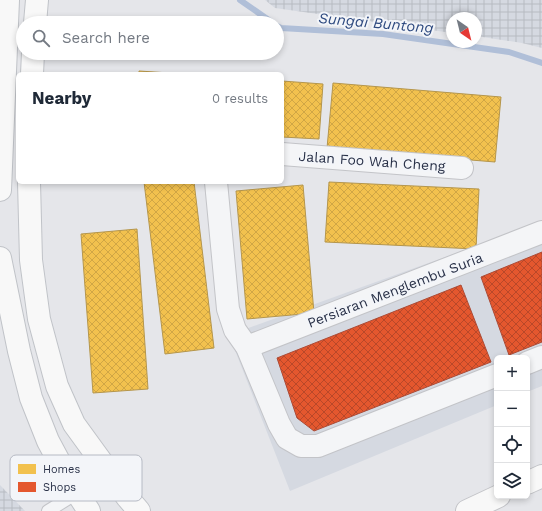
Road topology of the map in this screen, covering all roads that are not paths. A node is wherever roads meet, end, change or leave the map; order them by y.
1 (8, 0) edge
2 (37, 0) edge
3 (36, 16) edge
4 (33, 60) edge
5 (32, 72) edge
6 (284, 154) edge
7 (462, 168) dead end
8 (29, 184) edge
9 (216, 184) edge
10 (0, 190) edge
11 (542, 232) edge
12 (0, 258) edge
13 (248, 347) junction
14 (542, 357) edge
15 (530, 362) edge
16 (494, 376) edge
17 (56, 455) edge
18 (97, 455) edge
19 (542, 476) edge
20 (530, 482) edge
21 (494, 498) edge
22 (64, 501) edge
23 (82, 501) edge
24 (133, 504) edge
25 (48, 511) edge
26 (89, 511) edge
27 (152, 511) edge
28 (467, 511) edge

1 - 10 main road
2 - 3 main road
4 - 5 main road
6 - 7 street, Jalan Foo Wah Cheng
8 - 18 main road
9 - 13 street
11 - 13 street, Persiaran Menglembu Suria
12 - 17 main road
13 - 16 street
14 - 15 street
19 - 20 main road
21 - 28 main road
22 - 25 lane
23 - 26 main road
24 - 27 main road

